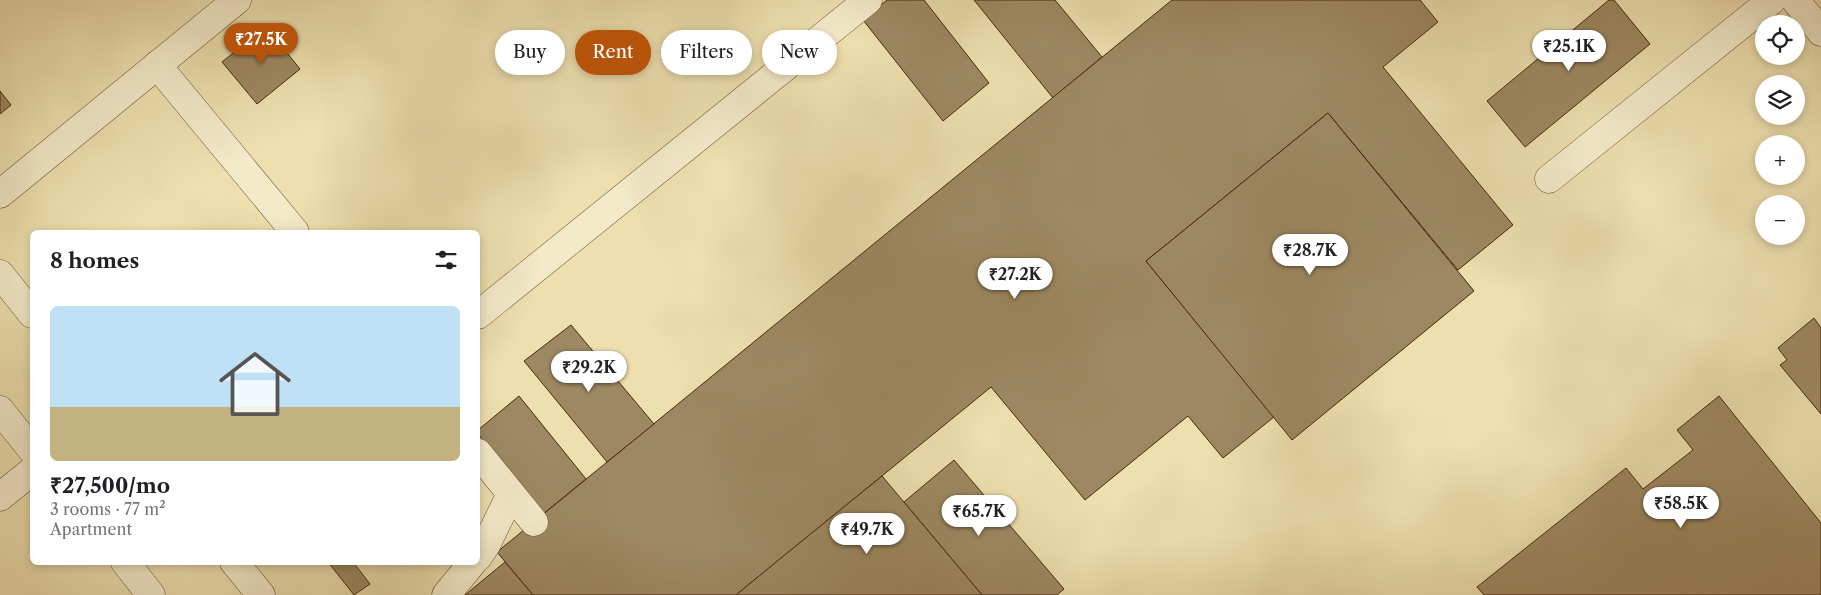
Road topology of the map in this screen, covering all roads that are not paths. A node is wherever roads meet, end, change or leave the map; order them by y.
1 (237, 0) edge
2 (868, 0) edge
3 (1772, 0) edge
4 (1795, 0) edge
5 (1821, 32) edge
6 (157, 65) junction
7 (1549, 179) dead end
8 (0, 194) edge
9 (293, 230) edge
10 (0, 274) edge
11 (30, 312) edge
12 (480, 313) edge
13 (0, 410) edge
14 (30, 448) edge
15 (480, 455) edge
16 (30, 473) edge
17 (512, 494) junction
18 (0, 497) edge
19 (534, 522) dead end
20 (480, 554) edge
21 (127, 565) edge
22 (236, 565) edge
23 (471, 565) edge
24 (151, 595) edge
25 (260, 595) edge
26 (446, 595) edge

1 - 6 lane
2 - 12 lane
3 - 7 lane
4 - 5 lane
6 - 8 lane
6 - 9 lane
10 - 11 lane
13 - 14 lane
15 - 17 lane
16 - 18 lane
17 - 19 lane
17 - 20 lane
21 - 24 lane
22 - 25 lane
23 - 26 lane

